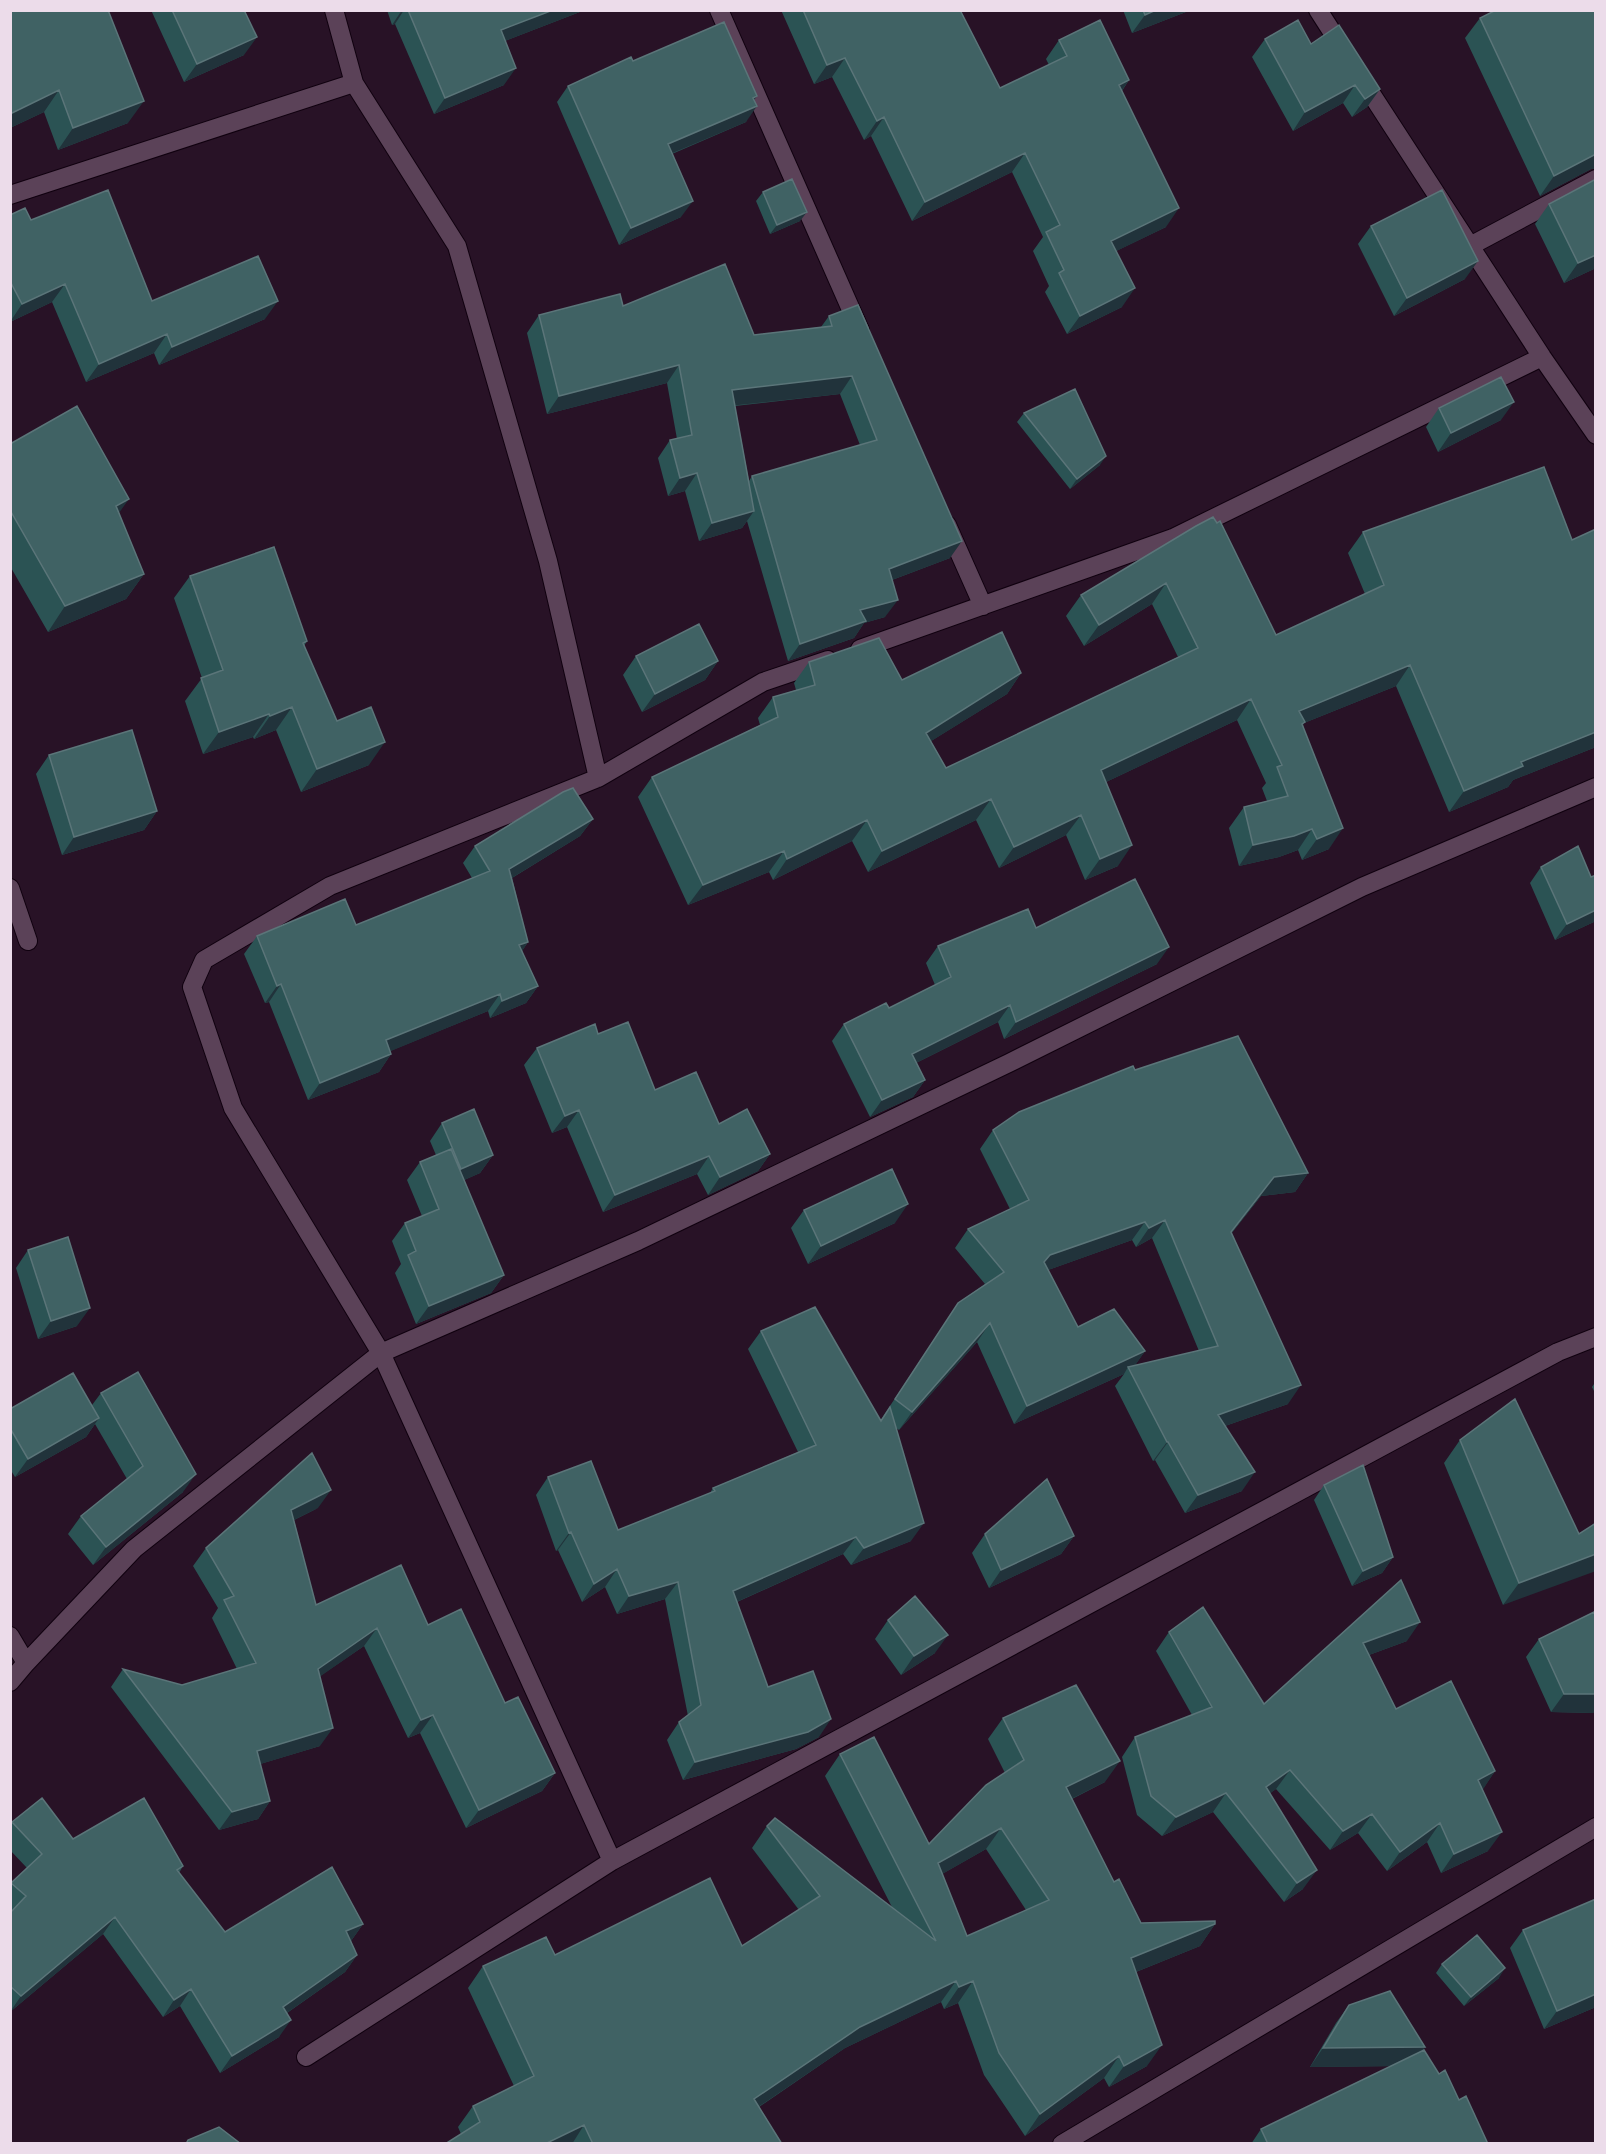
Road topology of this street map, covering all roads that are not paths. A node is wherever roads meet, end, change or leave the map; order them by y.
1 (334, 10) edge
2 (719, 10) edge
3 (1318, 10) edge
4 (354, 83) junction
5 (1596, 179) edge
6 (10, 195) edge
7 (1470, 246) junction
8 (867, 346) edge
9 (1542, 357) junction
10 (1596, 435) edge
11 (939, 508) edge
12 (982, 606) junction
13 (598, 778) junction
14 (1596, 787) edge
15 (10, 888) edge
16 (28, 941) dead end
17 (1596, 1337) edge
18 (381, 1353) junction
19 (10, 1636) edge
20 (26, 1663) junction
21 (10, 1682) edge
22 (1596, 1827) edge
23 (612, 1861) junction
24 (306, 2057) dead end
25 (1062, 2144) edge

1 - 4 street
2 - 8 street
3 - 7 street
4 - 6 street
4 - 13 street
5 - 7 street
7 - 9 street
9 - 10 street
9 - 12 street
11 - 12 street
12 - 13 street
13 - 18 street
14 - 18 street
15 - 16 street
17 - 23 street
18 - 20 street
18 - 23 street
19 - 20 street
20 - 21 street
22 - 25 street
23 - 24 street

